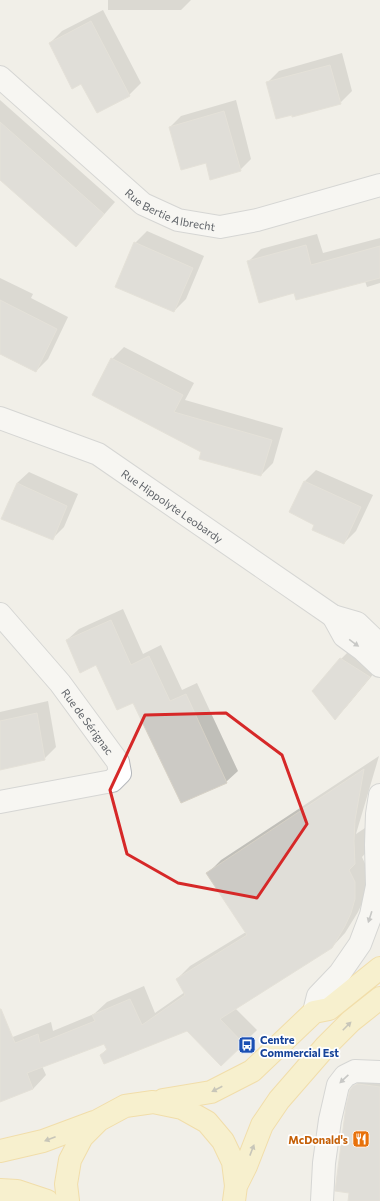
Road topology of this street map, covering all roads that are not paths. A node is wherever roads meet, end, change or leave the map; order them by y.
1 (0, 77) edge
2 (380, 185) edge
3 (0, 418) edge
4 (0, 614) edge
5 (334, 616) junction
6 (380, 645) edge
7 (380, 666) edge
8 (380, 795) edge
9 (0, 802) edge
10 (380, 968) edge
11 (380, 998) edge
12 (314, 1012) junction
13 (380, 1072) edge
14 (154, 1102) junction
15 (99, 1120) junction
16 (0, 1151) edge
17 (0, 1190) edge
18 (236, 1195) edge
19 (47, 1201) edge
20 (68, 1201) edge
21 (322, 1201) edge

1 - 2 street, Rue Bertie Albrecht
3 - 5 street, Rue Hippolyte Leobardy
4 - 9 street, Rue de Sérignac
5 - 6 street, Rue Hippolyte Leobardy
5 -> 7 street, Rue Hippolyte Leobardy
8 -> 12 street
10 - 12 main road
18 -> 11 main road
12 -> 14 main road
13 -> 21 street
14 - 15 main road
14 - 18 main road
15 -> 16 main road
15 - 20 main road
17 - 19 main road

